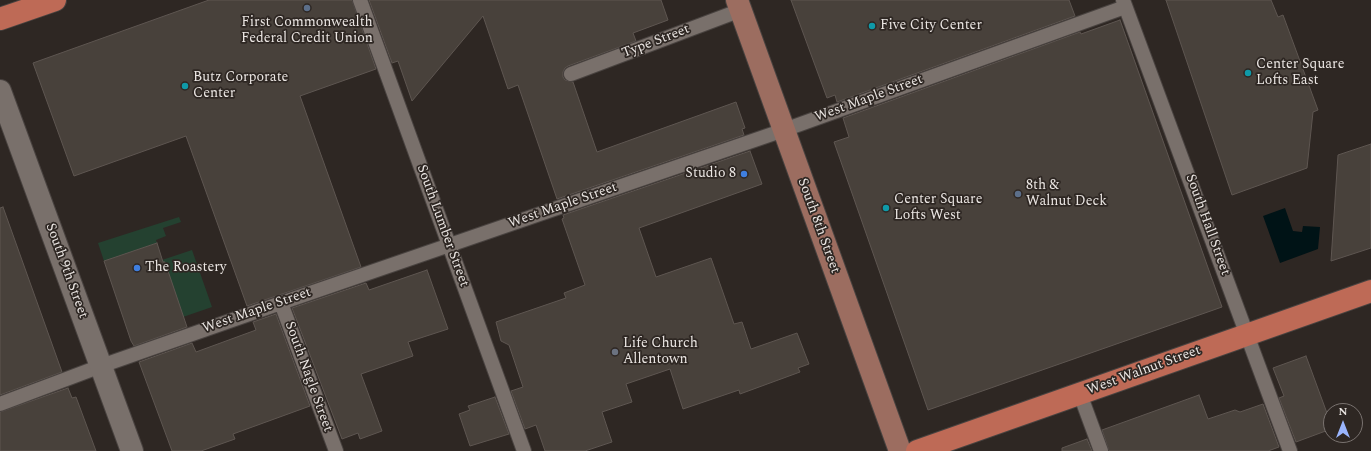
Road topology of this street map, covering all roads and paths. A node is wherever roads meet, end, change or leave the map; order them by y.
1 (55, 0) edge
2 (360, 0) edge
3 (1124, 3) edge
4 (739, 5) edge
5 (0, 19) edge
6 (571, 74) dead end
7 (0, 91) edge
8 (784, 130) junction
9 (448, 245) junction
10 (1371, 291) edge
11 (281, 303) junction
12 (1247, 334) junction
13 (101, 366) junction
14 (1080, 394) junction
15 (0, 404) edge
16 (132, 451) edge
17 (336, 451) edge
18 (524, 451) edge
19 (900, 451) edge
20 (917, 451) edge
21 (1101, 451) edge
22 (1290, 451) edge

1 - 5 main road
2 - 9 lane, South Lumber Street
3 - 8 lane, West Maple Street
3 - 12 lane, South Hall Street
4 - 6 lane, Type Street
4 - 8 main road, South 8th Street
7 - 13 street, South 9th Street
8 - 9 lane, West Maple Street
8 - 19 main road, South 8th Street
9 - 11 lane, West Maple Street
9 - 18 lane, South Lumber Street
10 - 12 main road, West Walnut Street
11 - 13 lane, West Maple Street
11 - 17 lane, South Nagle Street
12 - 14 main road, West Walnut Street
12 - 22 lane, South Hall Street
13 - 15 lane, West Maple Street
13 - 16 street, South 9th Street
14 - 20 main road, West Walnut Street
14 - 21 lane

